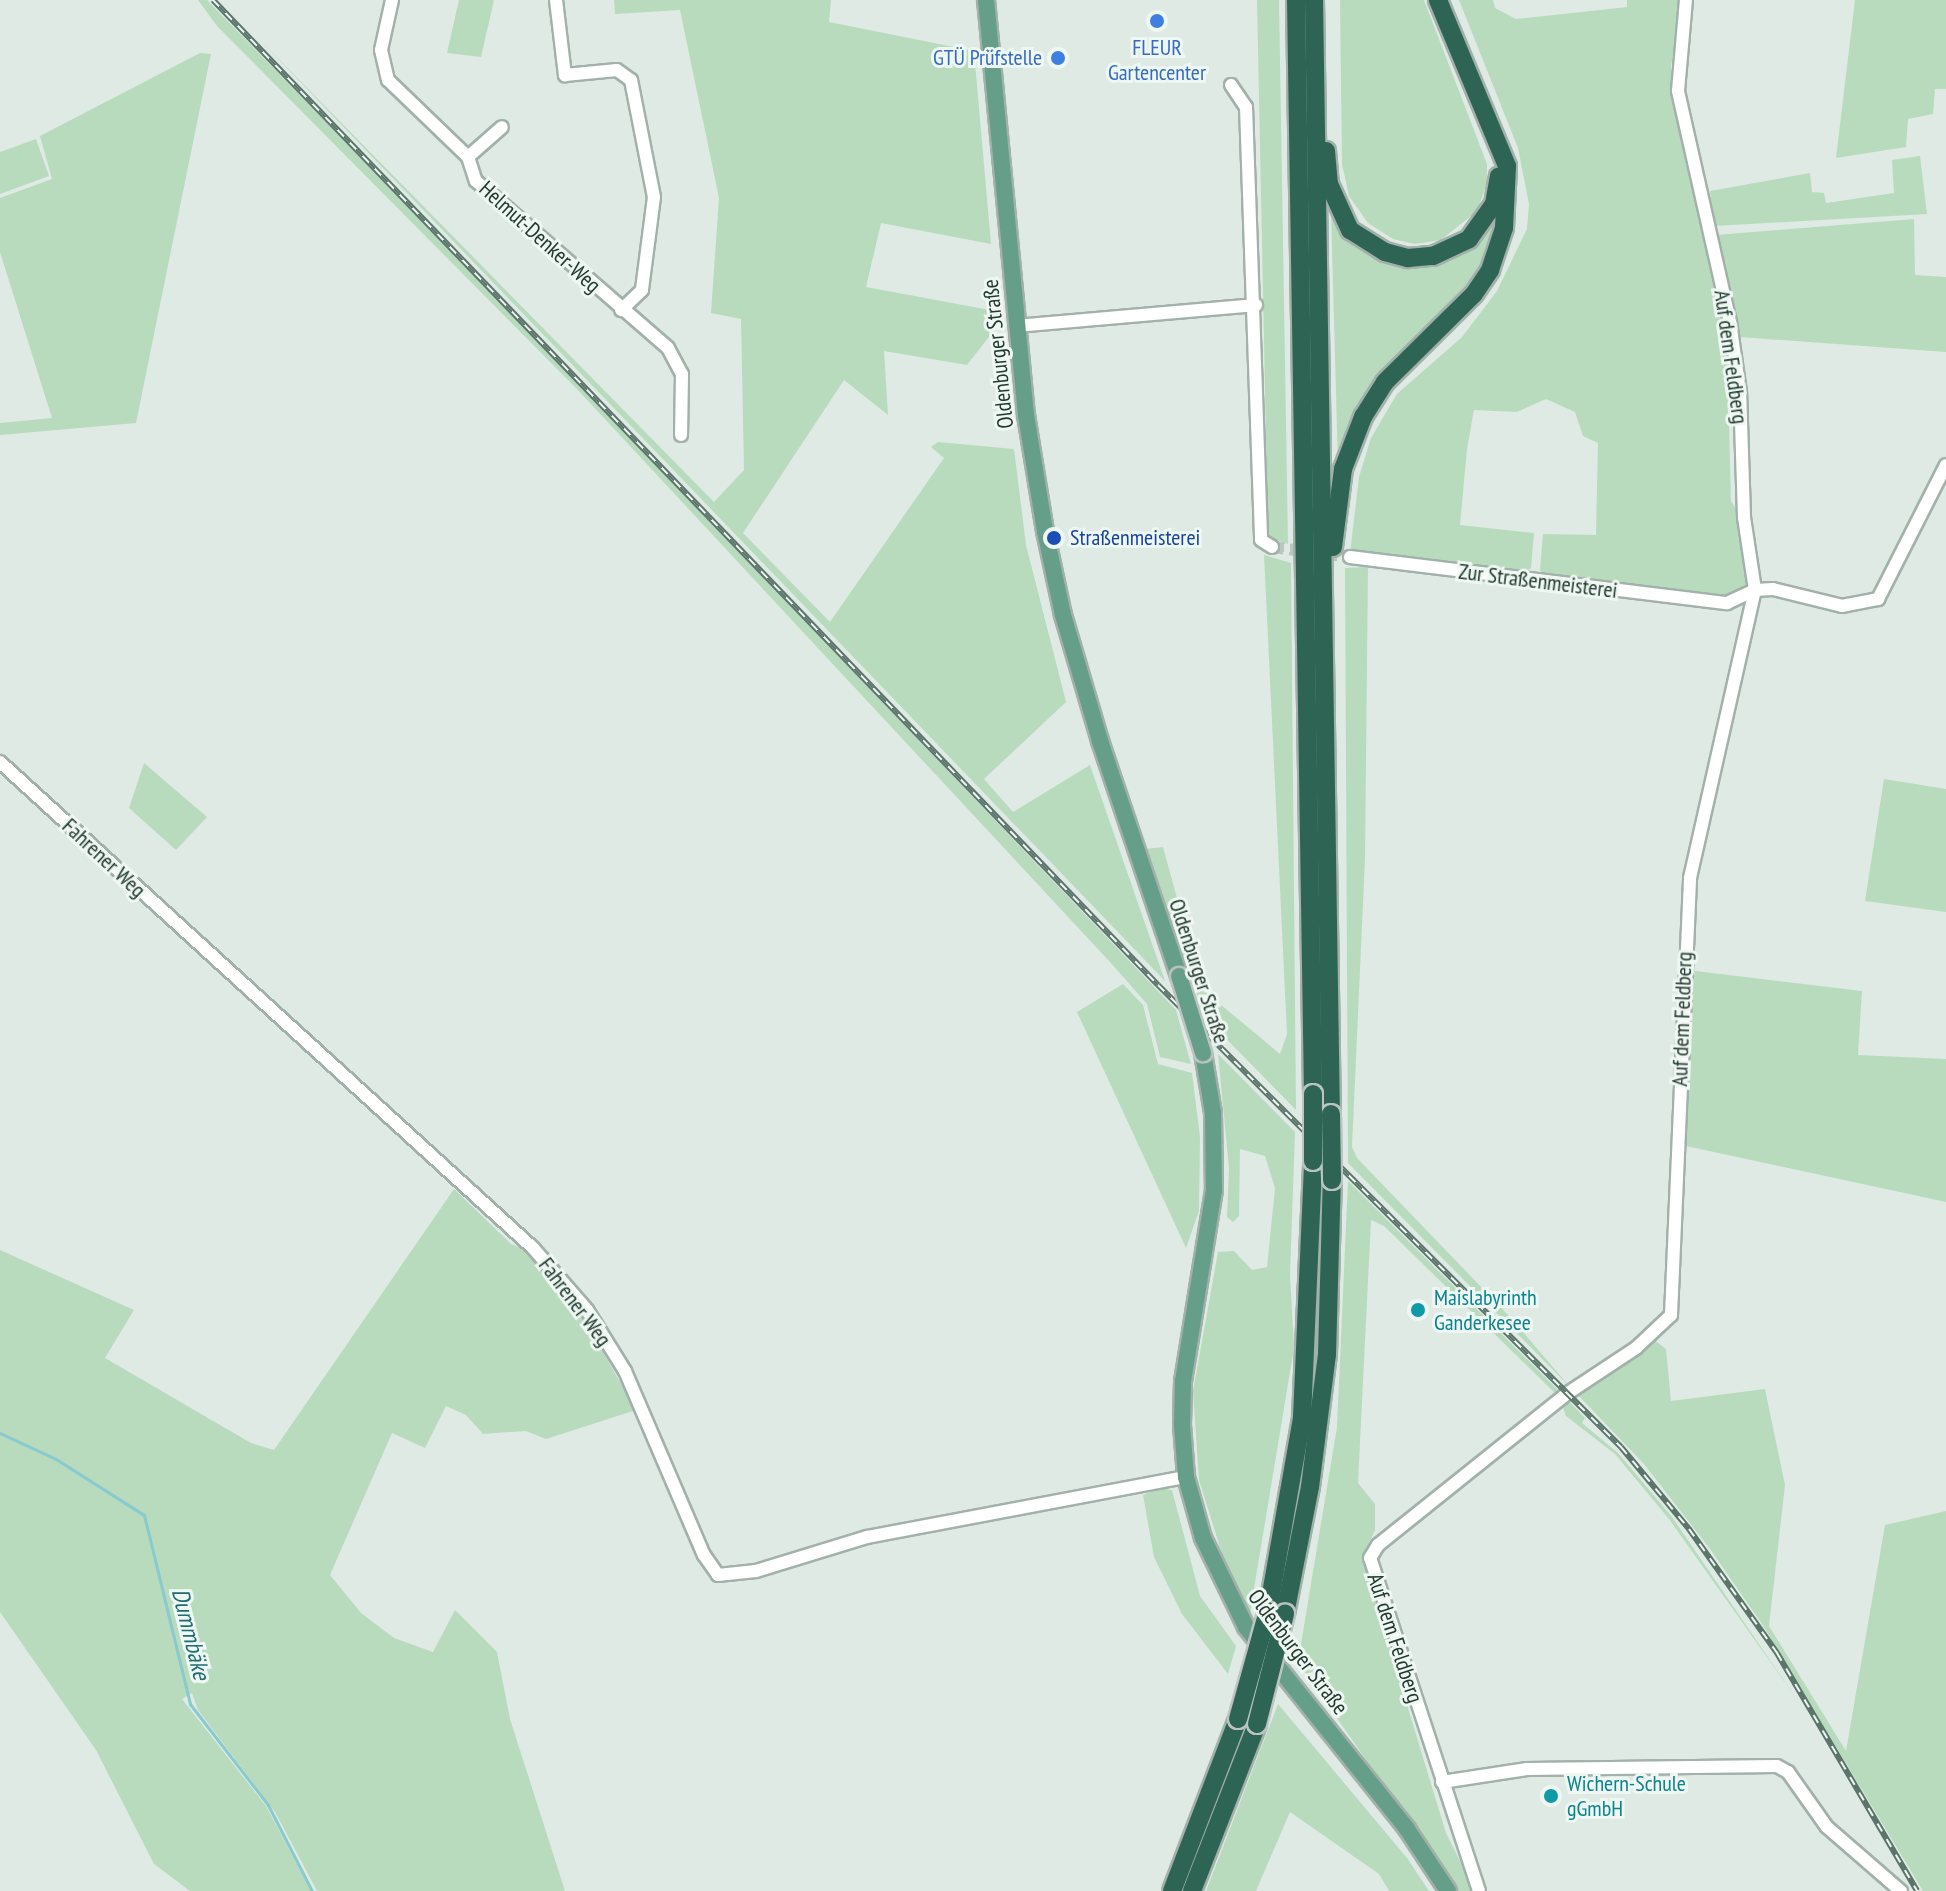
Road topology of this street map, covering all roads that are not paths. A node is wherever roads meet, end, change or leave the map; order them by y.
1 (392, 0) edge
2 (556, 0) edge
3 (986, 0) edge
4 (993, 0) edge
5 (1296, 0) edge
6 (1314, 0) edge
7 (1438, 0) edge
8 (1686, 0) edge
9 (988, 22) junction
10 (1314, 79) junction
11 (1231, 85) dead end
12 (502, 127) dead end
13 (1499, 142) junction
14 (468, 157) junction
15 (1256, 305) junction
16 (621, 310) junction
17 (1016, 326) junction
18 (681, 435) dead end
19 (1946, 465) edge
20 (1272, 547) dead end
21 (1350, 557) tunnel mouth
22 (1323, 581) junction
23 (1755, 590) junction
24 (1727, 603) junction
25 (1748, 621) junction
26 (0, 762) edge
27 (1186, 1477) junction
28 (1277, 1613) junction
29 (1442, 1782) junction
30 (1172, 1891) edge
31 (1192, 1891) edge
32 (1448, 1891) edge
33 (1479, 1891) edge
34 (1901, 1891) edge

1 - 14 street, Helmut-Denker-Weg
2 - 16 street, Helmut-Denker-Weg
3 - 9 main road, Oldenburger Straße
4 - 9 main road
5 - 28 highway, bridge
6 - 10 highway
7 - 13 highway
8 - 23 street, Auf dem Feldberg
9 - 17 main road, Oldenburger Straße
10 - 13 highway
10 - 22 highway
11 - 15 street
12 - 14 street, Helmut-Denker-Weg
13 - 22 highway
14 - 16 street, Helmut-Denker-Weg
15 - 17 street
15 - 20 street
16 - 18 street, Helmut-Denker-Weg
17 - 27 main road, Oldenburger Straße, bridge
19 - 23 street
21 - 24 street, Zur Straßenmeisterei
22 - 28 highway, bridge
23 - 24 street
23 - 25 street, Auf dem Feldberg
24 - 25 street
25 - 29 street, Auf dem Feldberg
26 - 27 street, Fahrener Weg
27 - 32 main road, Oldenburger Straße
28 - 30 highway, bridge
28 - 31 highway, bridge
29 - 33 street, Auf dem Feldberg
29 - 34 street

